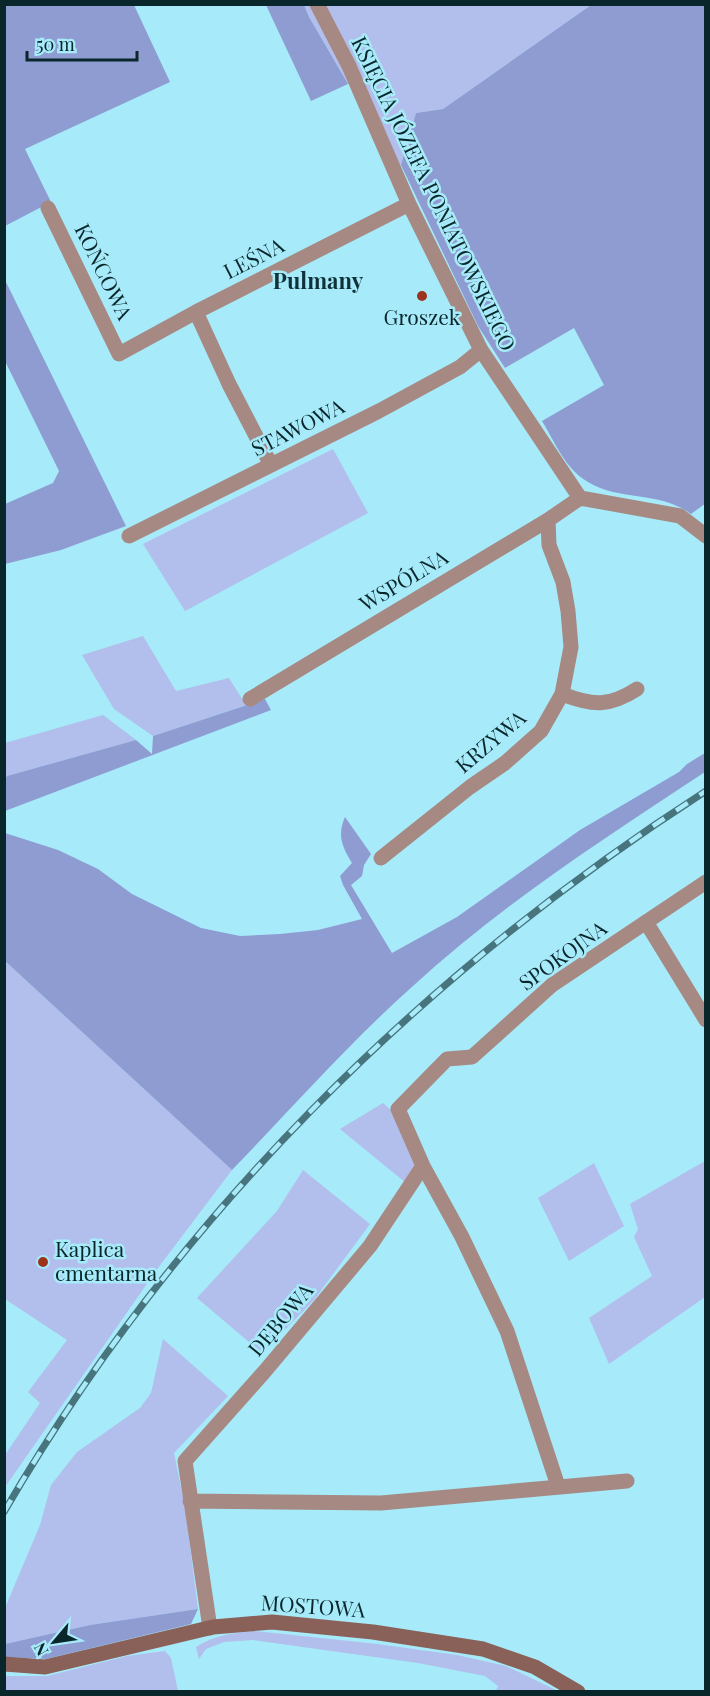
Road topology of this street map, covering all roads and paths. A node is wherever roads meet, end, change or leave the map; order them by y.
1 (317, 4) edge
2 (409, 204) junction
3 (48, 208) dead end
4 (196, 312) junction
5 (482, 350) junction
6 (119, 354) joint
7 (272, 465) junction
8 (580, 498) junction
9 (548, 520) junction
10 (129, 536) dead end
11 (705, 536) edge
12 (637, 688) dead end
13 (562, 694) junction
14 (250, 699) dead end
15 (381, 858) dead end
16 (705, 882) edge
17 (646, 922) junction
18 (705, 1020) edge
19 (423, 1166) junction
20 (627, 1481) dead end
21 (558, 1486) junction
22 (190, 1501) junction
23 (210, 1628) junction
24 (4, 1664) edge
25 (578, 1692) edge

1 - 2 street, KSIĘCIA JÓZEFA PONIATOWSKIEGO
2 - 4 street, LEŚNA
2 - 5 street, KSIĘCIA JÓZEFA PONIATOWSKIEGO
3 - 6 street, KOŃCOWA
4 - 6 street, LEŚNA
4 - 7 street
5 - 7 street, STAWOWA
5 - 8 street, KSIĘCIA JÓZEFA PONIATOWSKIEGO
7 - 10 street, STAWOWA
8 - 9 street, WSPÓLNA
8 - 11 street
9 - 13 street, KRZYWA
9 - 14 street, WSPÓLNA
12 - 13 street
13 - 15 street, KRZYWA
16 - 17 street, SPOKOJNA
17 - 18 street
17 - 19 street, SPOKOJNA
19 - 21 street
19 - 22 street, DĘBOWA
20 - 21 street
21 - 22 street
22 - 23 street, DĘBOWA
23 - 24 street, MOSTOWA
23 - 25 street, MOSTOWA

